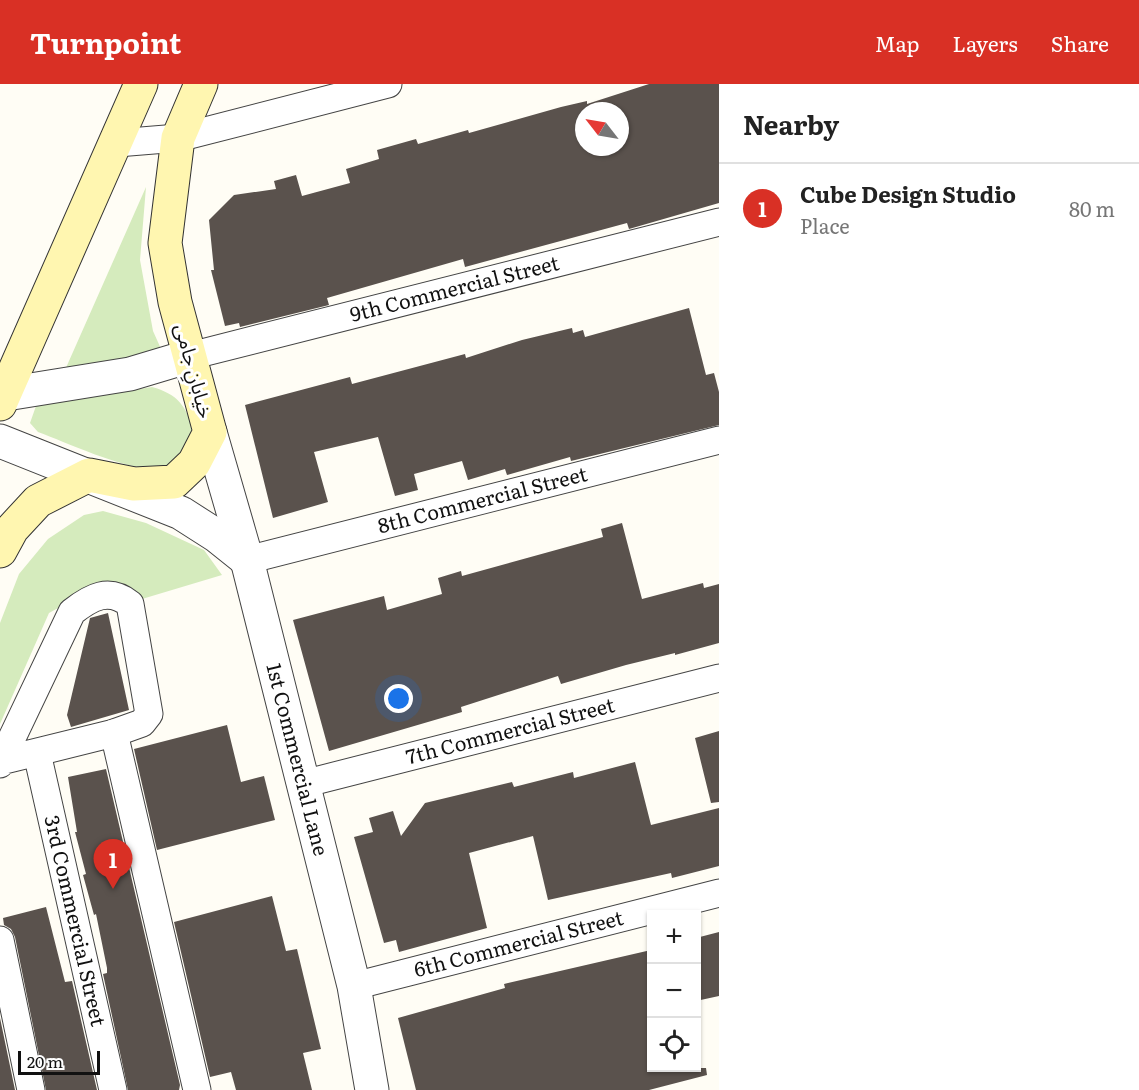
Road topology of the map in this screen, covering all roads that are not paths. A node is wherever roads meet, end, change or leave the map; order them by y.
1 (141, 84) edge
2 (201, 84) edge
3 (388, 84) edge
4 (178, 138) junction
5 (117, 143) junction
6 (719, 222) edge
7 (190, 356) junction
8 (1, 398) edge
9 (210, 432) junction
10 (719, 440) edge
11 (0, 441) edge
12 (89, 475) junction
13 (0, 551) edge
14 (247, 560) junction
15 (719, 678) edge
16 (114, 733) junction
17 (37, 753) junction
18 (0, 762) edge
19 (303, 784) junction
20 (719, 893) edge
21 (0, 940) edge
22 (354, 986) junction
23 (31, 1090) edge
24 (113, 1090) edge
25 (197, 1090) edge
26 (372, 1090) edge

1 - 5 main road
2 - 4 main road, خیابانِ جامی
3 - 4 street
4 - 5 street
4 - 7 main road, خیابانِ جامی
5 - 8 main road
6 - 7 street, 9th Commercial Street
7 - 8 street
7 - 9 main road, خیابانِ جامی
9 - 12 main road, خیابانِ جامی
9 - 14 street, 1st Commercial Lane
10 - 14 street, 8th Commercial Street
11 - 12 street
12 - 13 main road
12 - 14 street
14 - 19 street, 1st Commercial Lane
15 - 19 street, 7th Commercial Street
16 - 17 street
16 - 18 street
16 - 25 street
17 - 18 street
17 - 24 street, 3rd Commercial Street
19 - 22 street, 1st Commercial Lane
20 - 22 street, 6th Commercial Street
21 - 23 street
22 - 26 street, 1st Commercial Lane

